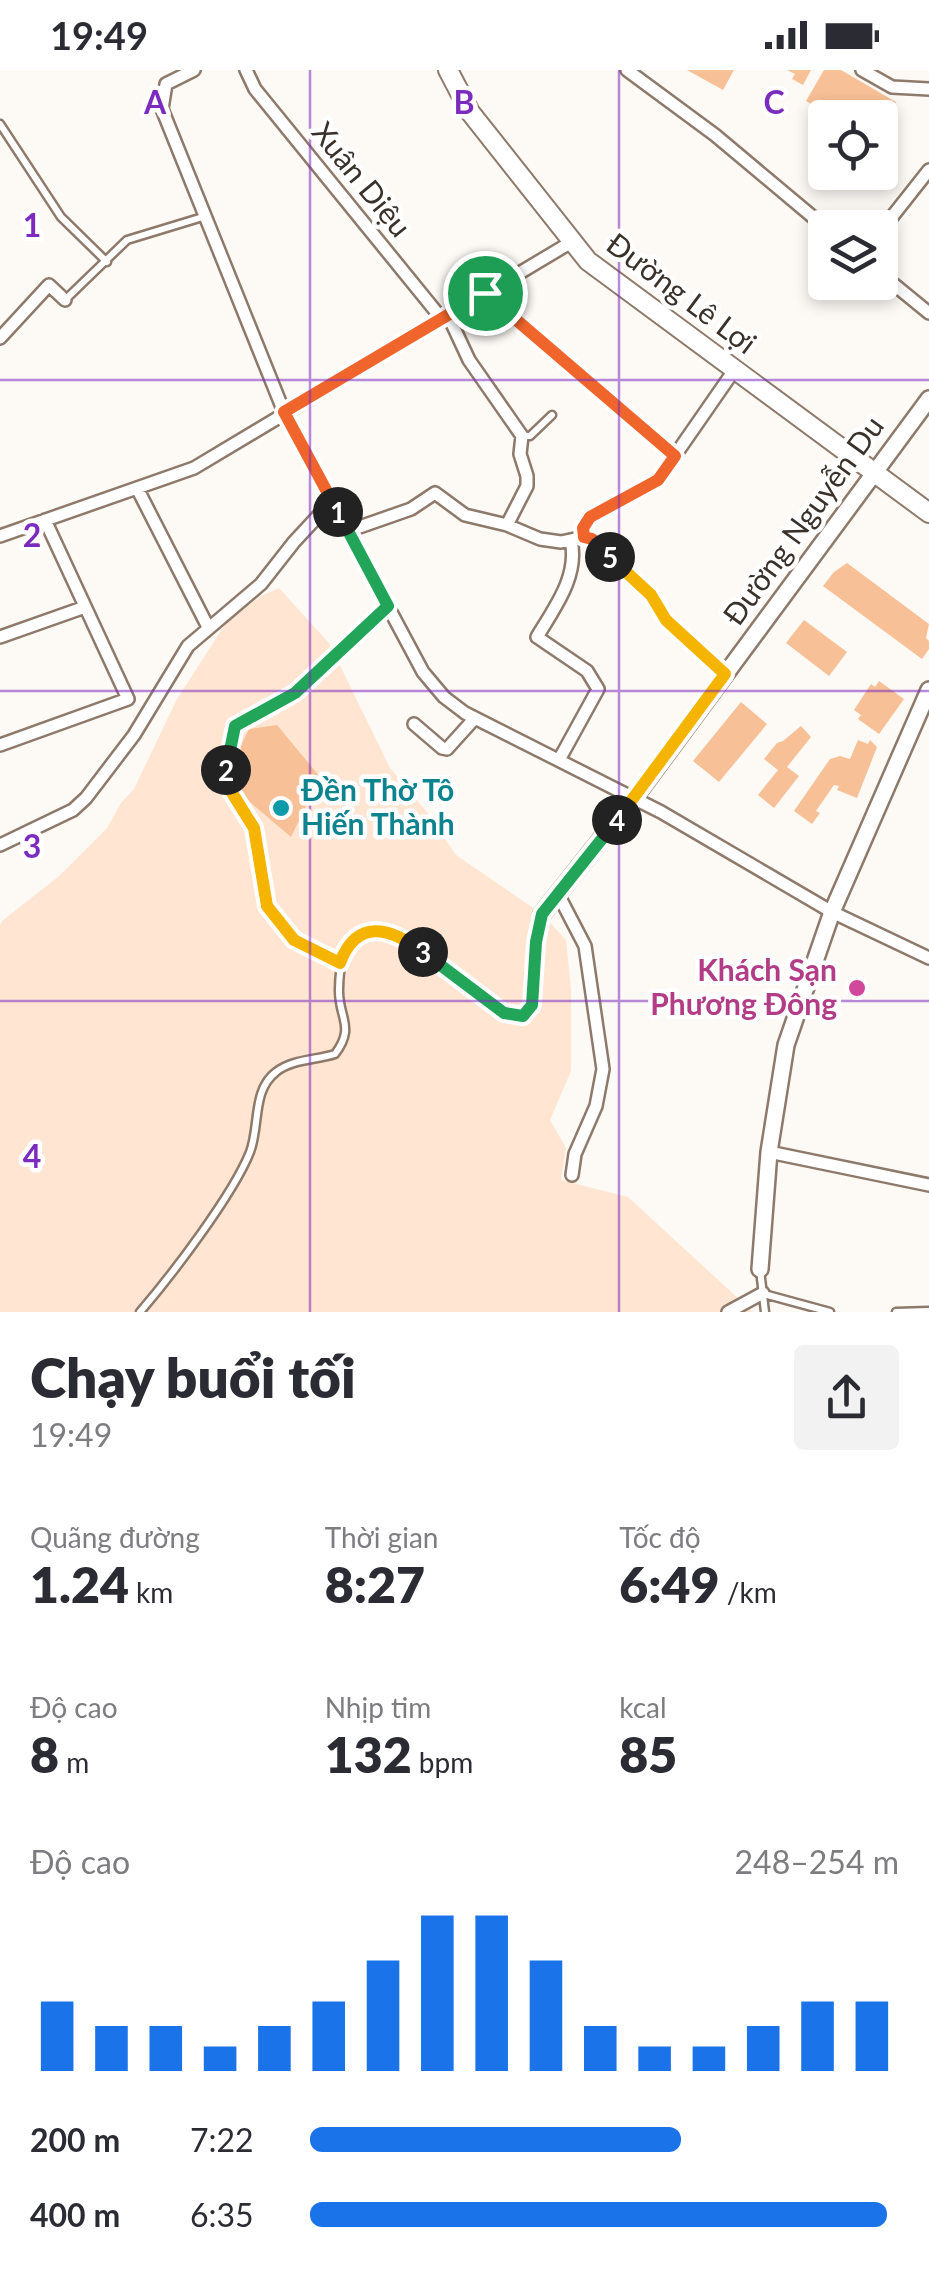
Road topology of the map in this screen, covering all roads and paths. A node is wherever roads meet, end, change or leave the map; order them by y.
1 (246, 70) edge
2 (448, 70) edge
3 (627, 70) edge
4 (862, 70) edge
5 (190, 71) edge
6 (929, 90) edge
7 (0, 124) edge
8 (929, 170) edge
9 (897, 210) edge
10 (808, 213) edge
11 (206, 216) junction
12 (572, 241) junction
13 (108, 262) junction
14 (898, 288) edge
15 (485, 293) junction
16 (65, 300) joint
17 (929, 314) edge
18 (445, 317) junction
19 (0, 338) edge
20 (735, 370) junction
21 (929, 398) edge
22 (284, 412) junction
23 (552, 415) dead end
24 (522, 436) junction
25 (675, 456) junction
26 (873, 472) junction
27 (137, 488) junction
28 (332, 502) junction
29 (929, 514) edge
30 (45, 520) junction
31 (508, 525) junction
32 (348, 531) junction
33 (0, 536) edge
34 (577, 538) junction
35 (388, 606) junction
36 (85, 607) junction
37 (208, 627) junction
38 (0, 637) edge
39 (725, 674) junction
40 (929, 690) edge
41 (475, 718) junction
42 (414, 724) dead end
43 (0, 744) edge
44 (559, 760) junction
45 (634, 798) junction
46 (0, 844) edge
47 (559, 896) junction
48 (832, 912) junction
49 (542, 914) joint
50 (929, 958) edge
51 (340, 963) junction
52 (770, 1152) junction
53 (572, 1175) dead end
54 (929, 1184) edge
55 (760, 1269) joint
56 (763, 1294) junction
57 (929, 1311) edge
58 (140, 1312) edge
59 (728, 1312) edge
60 (765, 1312) edge
61 (830, 1312) edge
62 (896, 1312) edge

1 - 18 street, Xuân Diệu
2 - 12 main road, Đường Lê Lợi
3 - 10 street
4 - 6 street
5 - 11 street
7 - 13 lane
8 - 9 street
11 - 13 lane
11 - 22 street
12 - 15 street
12 - 20 main road, Đường Lê Lợi
13 - 16 lane
14 - 17 street
15 - 18 street
15 - 25 street
16 - 19 street
18 - 22 street
18 - 24 street, Xuân Diệu
20 - 25 street
20 - 26 main road, Đường Lê Lợi
21 - 26 street, Đường Nguyễn Du
22 - 27 street
22 - 28 street
23 - 24 lane
24 - 31 street, Xuân Diệu
25 - 34 street
26 - 29 main road, Đường Lê Lợi
26 - 39 street, Đường Nguyễn Du
27 - 30 street
27 - 37 street
28 - 32 street
28 - 37 street
30 - 33 street
30 - 36 street
31 - 32 street
31 - 34 street
32 - 35 street
34 - 39 street
34 - 44 street
35 - 41 street
35 - 51 lane
36 - 38 street
36 - 43 street
37 - 46 street
39 - 45 street, Đường Nguyễn Du
40 - 48 street
41 - 42 street
41 - 44 street
44 - 45 street
45 - 47 street, Đường Nguyễn Du
45 - 48 street
47 - 49 street, Đường Nguyễn Du
47 - 53 street
48 - 50 street
48 - 52 street
49 - 51 lane
51 - 58 lane
52 - 54 street
52 - 55 street
55 - 56 lane
56 - 59 street
56 - 60 lane
56 - 61 lane
57 - 62 lane

